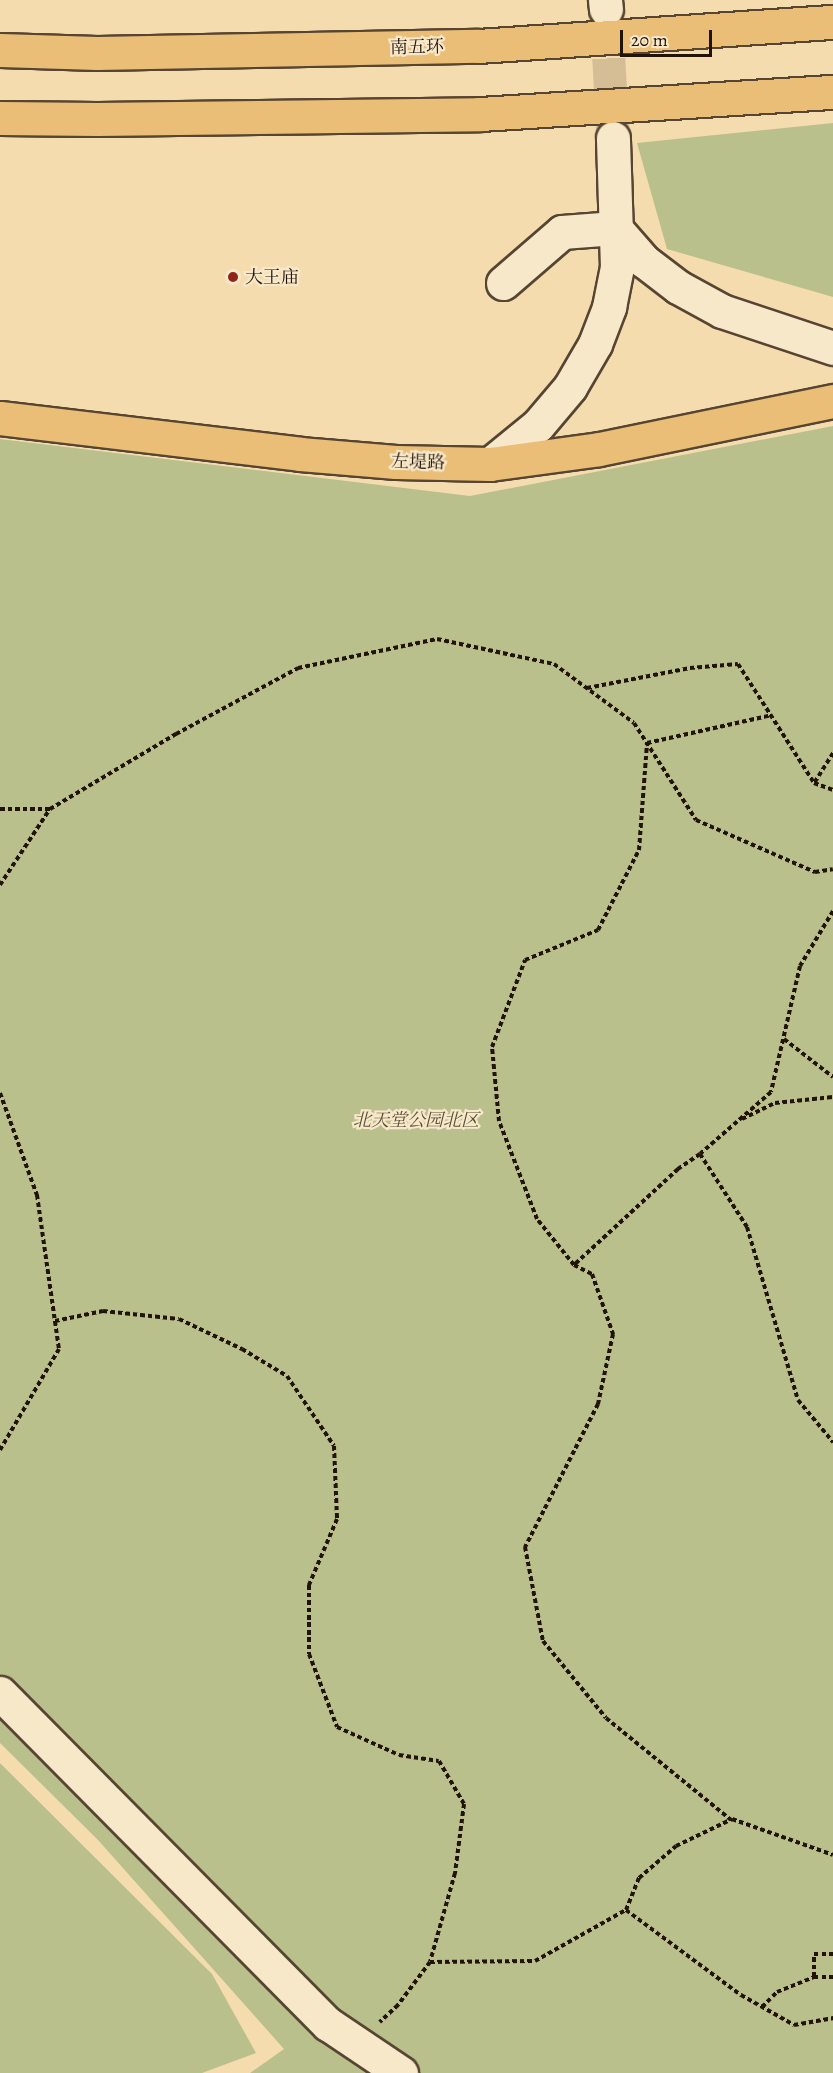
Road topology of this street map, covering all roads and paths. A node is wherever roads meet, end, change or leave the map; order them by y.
1 (833, 22) edge
2 (0, 50) edge
3 (833, 92) edge
4 (0, 118) edge
5 (613, 138) tunnel mouth
6 (615, 228) junction
7 (503, 283) dead end
8 (833, 348) edge
9 (833, 401) edge
10 (0, 418) edge
11 (490, 464) junction
12 (587, 688) junction
13 (772, 714) junction
14 (647, 743) junction
15 (833, 753) edge
16 (814, 783) junction
17 (833, 790) edge
18 (0, 809) edge
19 (50, 809) junction
20 (833, 869) edge
21 (0, 885) edge
22 (833, 911) edge
23 (784, 1039) junction
24 (833, 1077) edge
25 (0, 1093) edge
26 (833, 1097) edge
27 (737, 1121) junction
28 (700, 1154) junction
29 (574, 1265) junction
30 (55, 1321) junction
31 (833, 1442) edge
32 (0, 1450) edge
33 (0, 1693) edge
34 (730, 1820) junction
35 (833, 1855) edge
36 (626, 1910) junction
37 (833, 1954) edge
38 (430, 1962) junction
39 (814, 1977) junction
40 (833, 1977) edge
41 (762, 2007) junction
42 (833, 2018) edge
43 (357, 2043) junction
44 (401, 2073) edge

1 - 2 main road, 南五环
3 - 4 main road
5 - 6 street
6 - 7 street
6 - 8 street
6 - 11 street
9 - 11 main road, 左堤路
10 - 11 main road, 左堤路
12 - 13 path
12 - 14 path
12 - 19 path
13 - 14 path
13 - 16 path
14 - 20 path
14 - 29 path
15 - 16 path
16 - 17 path
18 - 19 path
19 - 21 path
22 - 23 path
23 - 24 path
23 - 27 path
25 - 30 path
26 - 27 path
27 - 28 path
28 - 29 path
28 - 31 path
29 - 34 path
30 - 32 path
30 - 38 path
33 - 43 street
34 - 35 path
34 - 36 path
36 - 38 path
36 - 41 path
37 - 39 path
38 - 43 path
39 - 40 path
39 - 41 path
41 - 42 path
43 - 44 street

